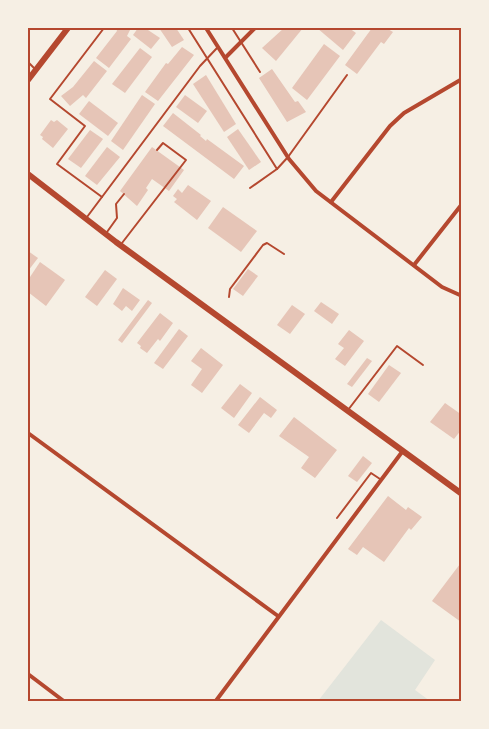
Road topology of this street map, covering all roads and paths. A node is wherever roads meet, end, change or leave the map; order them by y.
1 (68, 28) edge
2 (104, 28) edge
3 (188, 28) edge
4 (206, 28) edge
5 (232, 28) edge
6 (255, 28) edge
7 (241, 43) junction
8 (218, 46) junction
9 (226, 57) junction
10 (206, 58) junction
11 (28, 62) edge
12 (36, 69) junction
13 (260, 72) dead end
14 (347, 75) dead end
15 (462, 79) edge
16 (28, 80) edge
17 (157, 150) dead end
18 (288, 157) junction
19 (277, 169) junction
20 (28, 174) edge
21 (250, 188) dead end
22 (124, 194) dead end
23 (102, 197) junction
24 (331, 202) junction
25 (462, 204) edge
26 (86, 218) junction
27 (105, 234) junction
28 (120, 245) junction
29 (284, 254) dead end
30 (414, 265) junction
31 (460, 295) edge
32 (229, 296) dead end
33 (423, 365) dead end
34 (347, 412) junction
35 (28, 434) edge
36 (402, 452) junction
37 (382, 480) junction
38 (462, 494) edge
39 (337, 518) dead end
40 (278, 616) junction
41 (28, 674) edge
42 (65, 702) edge
43 (215, 702) edge

1 - 12 main road
2 - 23 lane
3 - 10 lane
4 - 8 street
5 - 7 lane
6 - 7 street
7 - 9 street
7 - 13 lane
8 - 9 street
8 - 10 lane
9 - 18 street
10 - 19 lane
10 - 23 lane
11 - 12 lane
12 - 16 main road
14 - 18 lane
15 - 24 street
17 - 28 lane
18 - 19 lane
18 - 24 street
19 - 21 lane
20 - 26 main road
22 - 27 lane
23 - 26 lane
24 - 30 street
25 - 30 street
26 - 27 main road
27 - 28 main road
28 - 34 main road
29 - 32 lane
30 - 31 street
33 - 34 lane
34 - 36 main road
35 - 40 street
36 - 37 street
36 - 38 main road
37 - 39 lane
37 - 40 street
40 - 43 street
41 - 42 street

